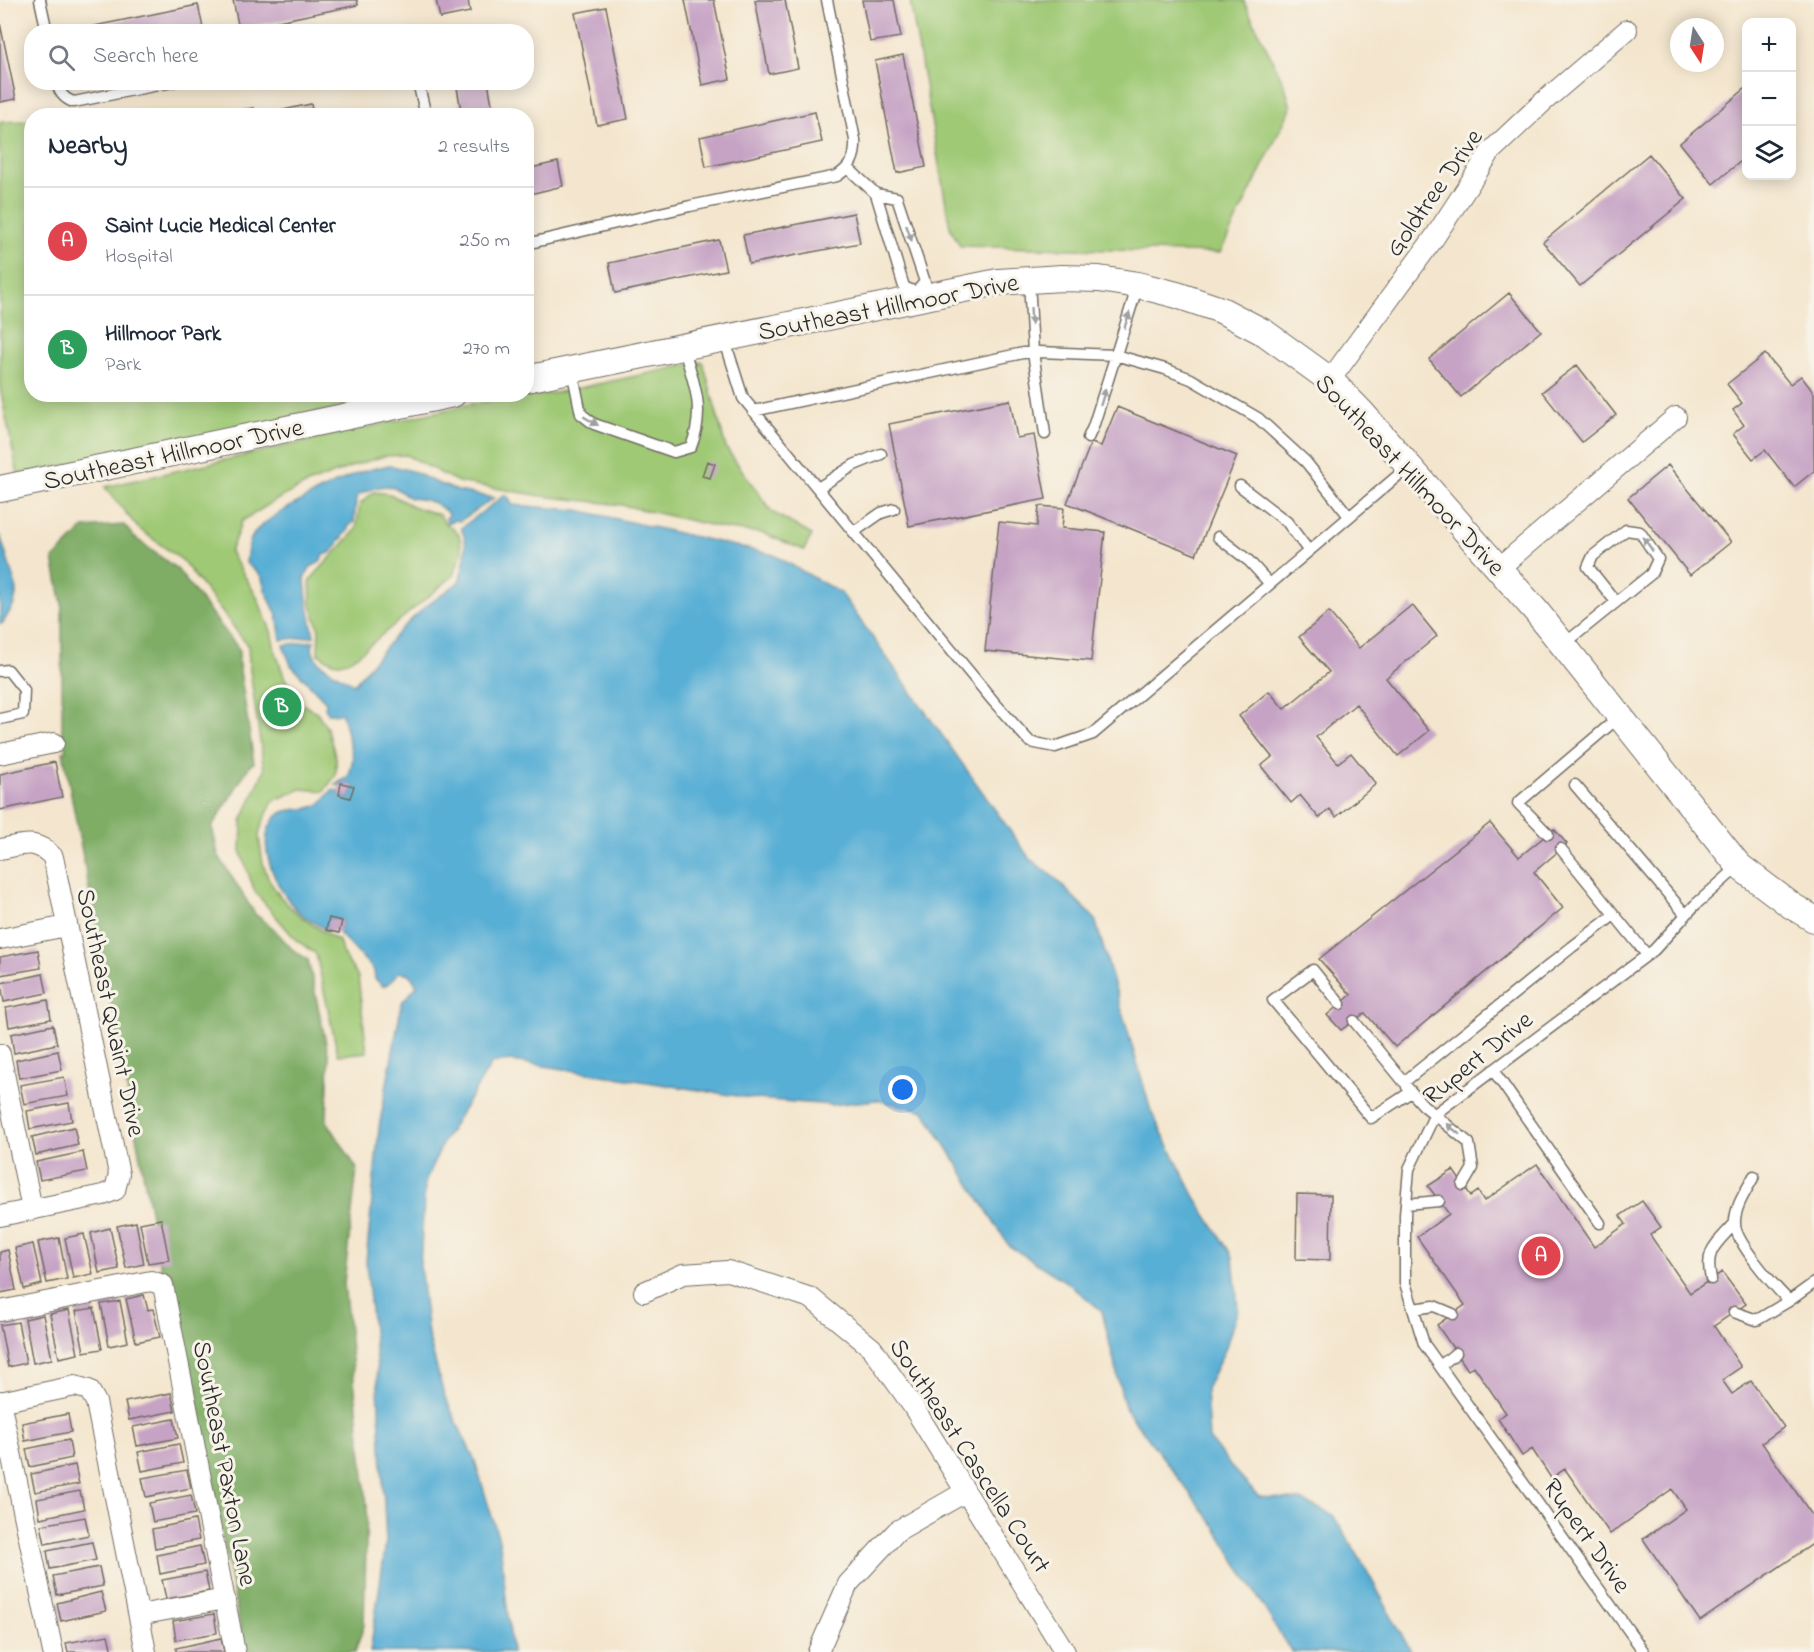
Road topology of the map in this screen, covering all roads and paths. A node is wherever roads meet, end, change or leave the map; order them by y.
1 (40, 0) edge
2 (827, 0) edge
3 (45, 24) edge
4 (1627, 30) dead end
5 (58, 90) edge
6 (133, 90) edge
7 (420, 90) edge
8 (424, 108) edge
9 (848, 168) junction
10 (876, 194) junction
11 (534, 242) edge
12 (1029, 279) junction
13 (1138, 285) junction
14 (917, 295) junction
15 (724, 338) junction
16 (683, 346) junction
17 (1033, 352) junction
18 (1115, 355) junction
19 (572, 370) junction
20 (534, 377) edge
21 (1330, 380) junction
22 (415, 402) edge
23 (753, 411) junction
24 (1676, 417) dead end
25 (1045, 435) dead end
26 (1088, 438) dead end
27 (881, 454) dead end
28 (1408, 466) junction
29 (1240, 486) dead end
30 (818, 488) junction
31 (0, 489) edge
32 (894, 509) dead end
33 (1348, 515) junction
34 (854, 532) junction
35 (1218, 537) dead end
36 (1308, 550) junction
37 (1499, 568) junction
38 (1269, 583) junction
39 (1616, 602) junction
40 (1563, 645) junction
41 (0, 671) edge
42 (1619, 717) junction
43 (0, 719) edge
44 (54, 743) dead end
45 (0, 754) edge
46 (1575, 785) dead end
47 (1548, 834) dead end
48 (0, 849) edge
49 (1561, 849) dead end
50 (1739, 866) junction
51 (1614, 915) junction
52 (1686, 915) junction
53 (1814, 919) edge
54 (67, 926) junction
55 (0, 939) edge
56 (1647, 956) junction
57 (1340, 1004) dead end
58 (1354, 1021) dead end
59 (0, 1054) edge
60 (1493, 1070) junction
61 (1404, 1082) junction
62 (1411, 1092) junction
63 (1435, 1114) junction
64 (1754, 1176) dead end
65 (1463, 1185) dead end
66 (1439, 1201) dead end
67 (1406, 1204) junction
68 (32, 1209) junction
69 (0, 1216) edge
70 (1600, 1223) dead end
71 (1735, 1223) junction
72 (1712, 1279) dead end
73 (1814, 1283) edge
74 (644, 1292) dead end
75 (1789, 1301) junction
76 (1413, 1309) junction
77 (0, 1311) edge
78 (1734, 1312) dead end
79 (1453, 1314) dead end
80 (1456, 1353) dead end
81 (1440, 1366) junction
82 (0, 1402) edge
83 (965, 1492) junction
84 (225, 1599) junction
85 (139, 1615) junction
86 (53, 1652) edge
87 (146, 1652) edge
88 (235, 1652) edge
89 (818, 1652) edge
90 (1065, 1652) edge
91 (1644, 1652) edge

1 - 3 lane
2 - 9 lane
4 - 21 street, Goldtree Drive
5 - 6 lane
7 - 8 lane
9 - 10 lane
9 - 11 lane
10 - 14 lane
10 -> 14 lane
12 - 13 street, Southeast Hillmoor Drive
12 - 14 street, Southeast Hillmoor Drive
12 -> 17 lane
18 -> 13 lane
13 - 21 street, Southeast Hillmoor Drive
14 - 15 street, Southeast Hillmoor Drive
15 - 16 street, Southeast Hillmoor Drive
15 - 23 lane
16 - 19 street, Southeast Hillmoor Drive
19 -> 16 lane
17 - 18 lane
17 - 23 lane
17 - 25 lane
26 -> 18 lane
18 - 33 lane
19 - 20 street, Southeast Hillmoor Drive
21 - 28 street, Southeast Hillmoor Drive
22 - 31 street, Southeast Hillmoor Drive
23 - 30 lane
24 - 37 street
27 - 30 lane
28 - 33 lane
28 - 37 street, Southeast Hillmoor Drive
29 - 36 lane
30 - 34 lane
32 - 34 lane
33 - 36 lane
34 - 38 lane
35 - 38 lane
36 - 38 lane
37 - 40 street, Southeast Hillmoor Drive
39 -> 39 lane
39 - 40 lane
40 - 42 street, Southeast Hillmoor Drive
41 - 43 lane
42 - 47 lane
42 - 50 street, Southeast Hillmoor Drive
44 - 45 street
46 - 52 lane
48 - 54 street, Southeast Quaint Drive
49 - 51 lane
50 - 52 lane, Rupert Drive
50 - 53 street, Southeast Hillmoor Drive
51 - 56 lane
51 - 61 lane
52 - 56 lane, Rupert Drive
54 - 55 street
54 - 68 street, Southeast Quaint Drive
56 - 60 lane, Rupert Drive
57 - 62 lane
58 - 61 lane
59 - 68 street
60 - 63 lane, Rupert Drive
60 - 70 lane
61 - 62 lane
62 - 63 lane
65 -> 63 lane
63 - 67 lane, Rupert Drive
64 - 71 lane
66 - 67 lane
67 - 76 lane, Rupert Drive
68 - 69 street
71 - 72 lane
71 - 75 lane
73 - 75 lane
74 - 83 street, Southeast Cascella Court
75 - 78 lane
76 - 79 lane
76 - 81 lane, Rupert Drive
77 - 84 street, Southeast Paxton Lane
80 - 81 lane
81 - 91 lane, Rupert Drive
82 - 85 street
82 - 86 street
83 - 89 street
83 - 90 street, Southeast Cascella Court
84 - 85 street
84 - 88 street, Southeast Paxton Lane
85 - 87 street

